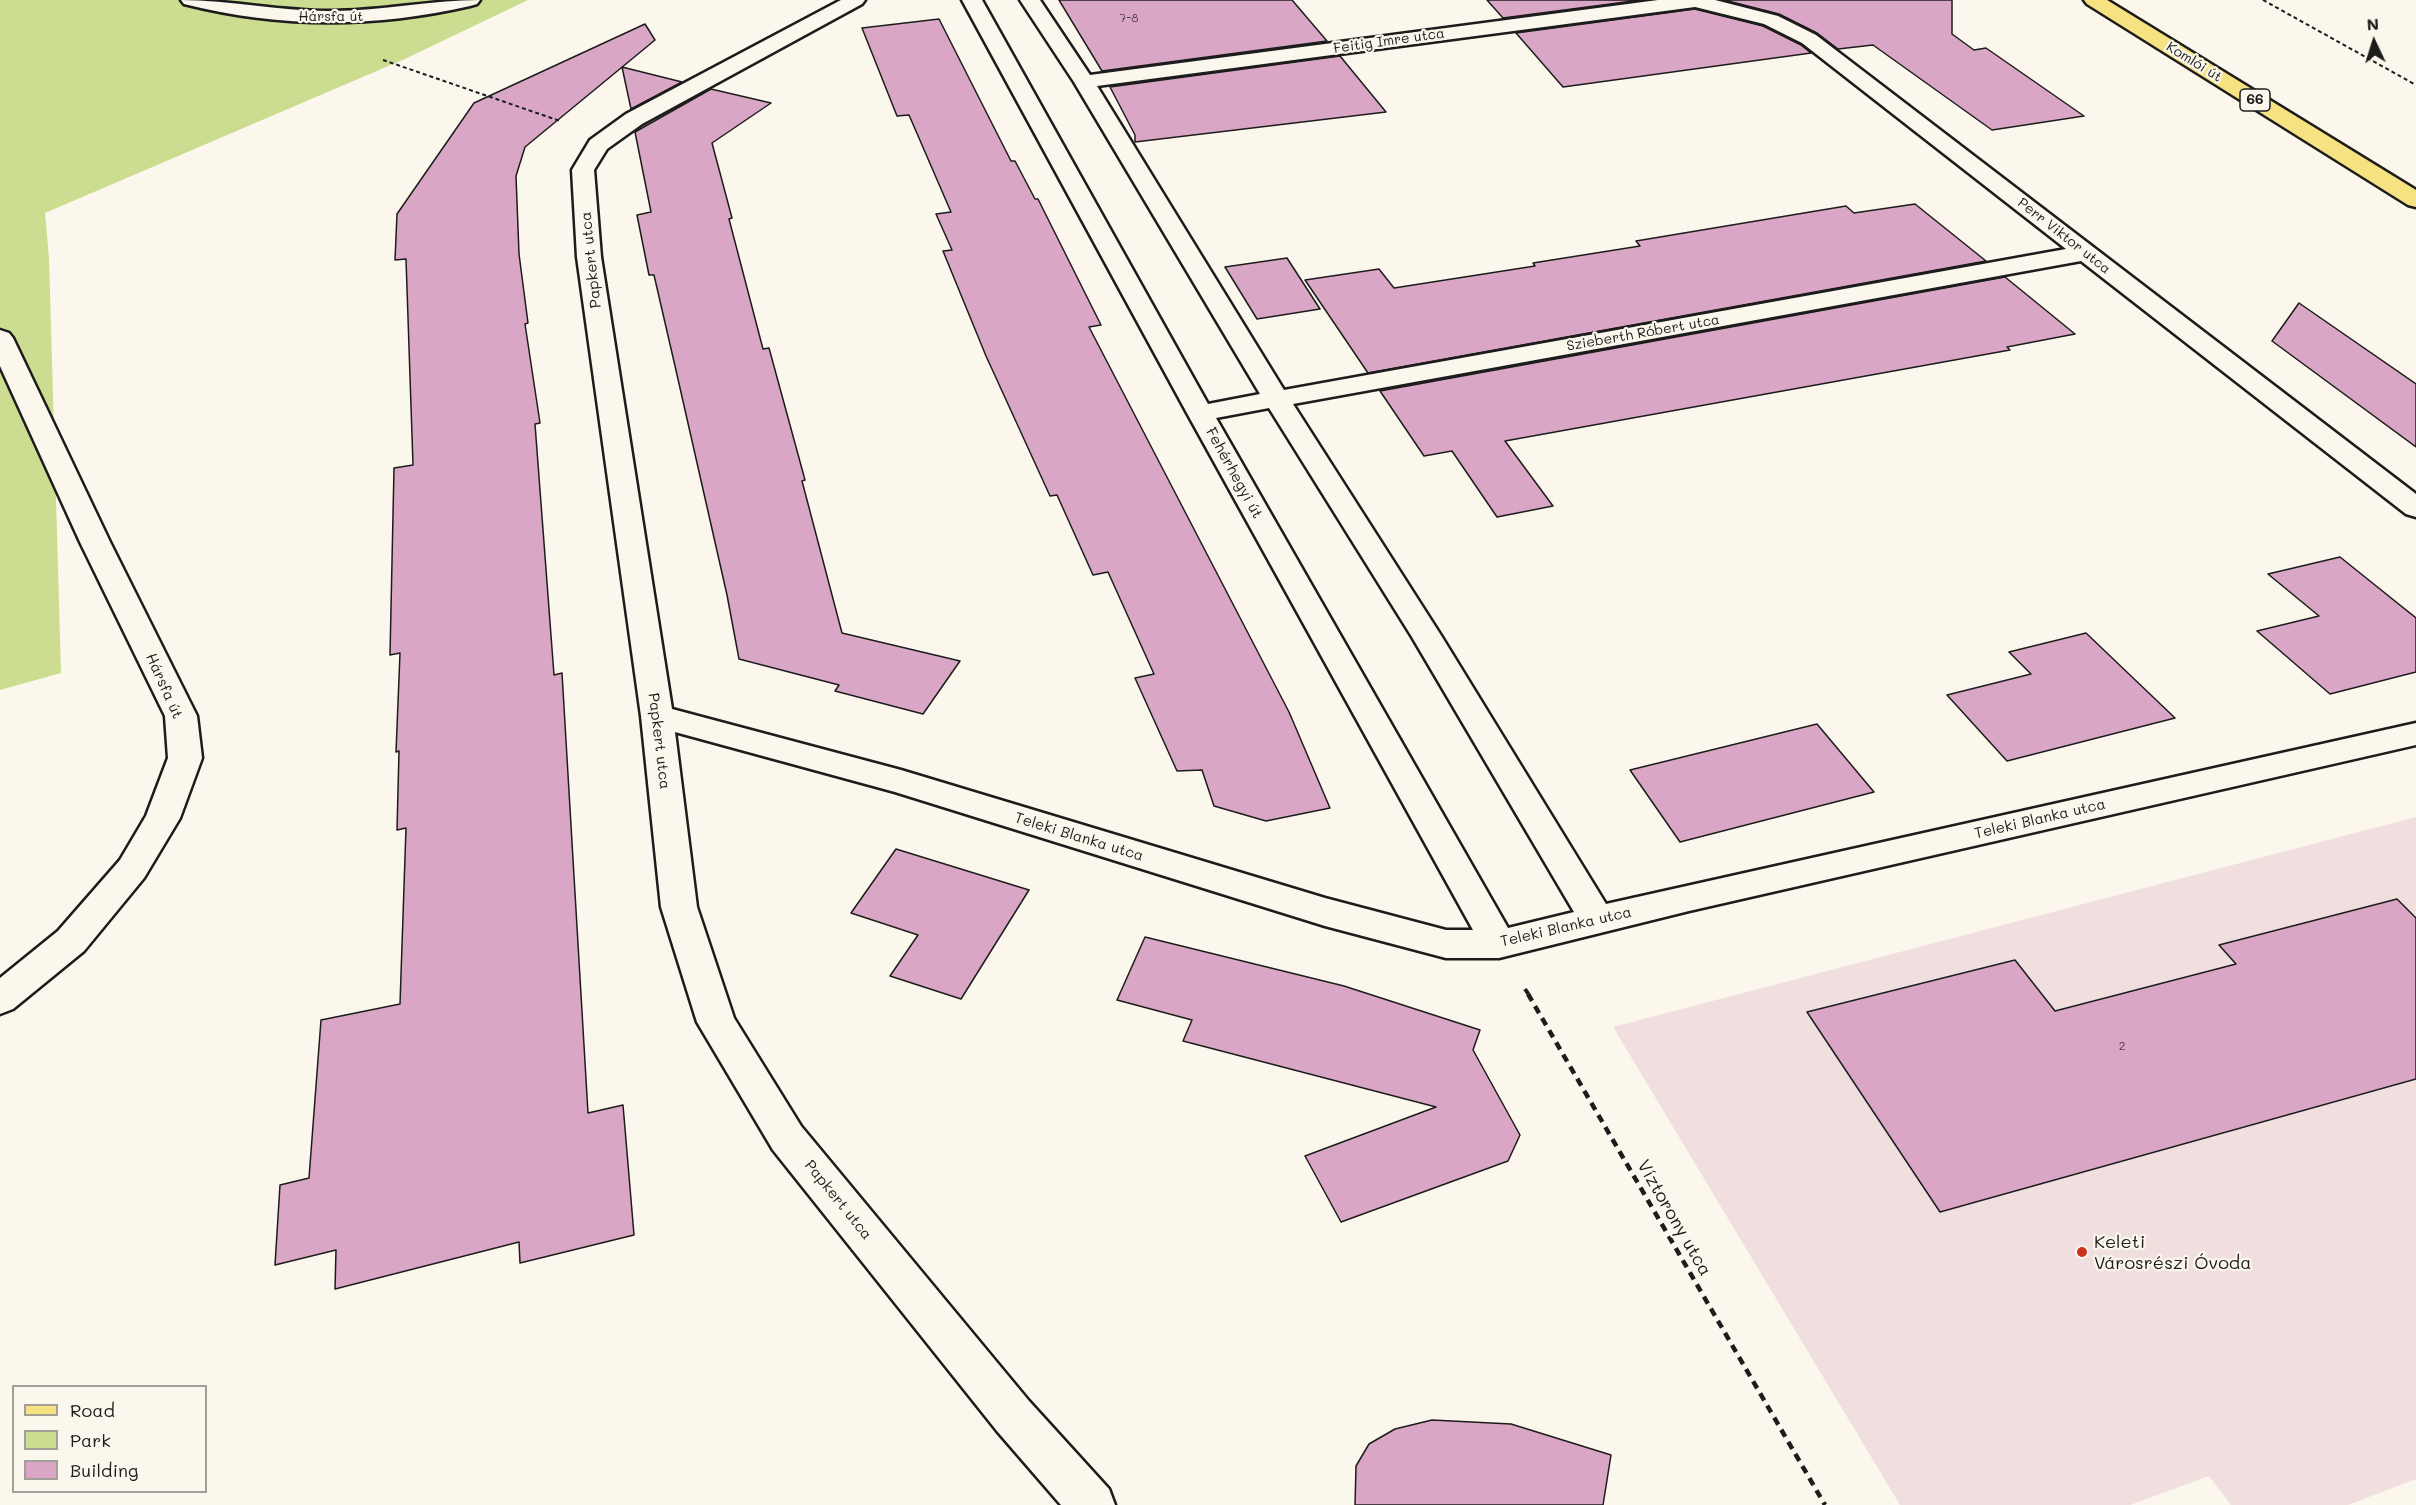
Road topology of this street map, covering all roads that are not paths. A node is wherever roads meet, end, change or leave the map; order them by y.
1 (191, 0) edge
2 (470, 0) edge
3 (855, 0) edge
4 (972, 0) edge
5 (1030, 0) edge
6 (2094, 0) edge
7 (1693, 1) edge
8 (1084, 81) junction
9 (2416, 200) edge
10 (2086, 253) junction
11 (0, 338) edge
12 (1276, 400) junction
13 (1200, 413) junction
14 (2416, 508) edge
15 (657, 716) junction
16 (2416, 734) edge
17 (1598, 920) junction
18 (1499, 944) junction
19 (0, 999) edge
20 (1092, 1505) edge

1 - 2 street, Hársfa út
3 - 15 street, Papkert utca
4 - 13 street, Fehérhegyi út
5 - 8 street
6 - 9 main road, Komlói út / 66
7 - 8 street, Feitig Imre utca
7 - 10 street, Perr Viktor utca
8 - 12 street
10 - 12 street, Szieberth Róbert utca
10 - 14 street, Perr Viktor utca
11 - 19 street, Hársfa út
12 - 13 street, Szieberth Róbert utca
12 - 17 street
13 - 18 street, Fehérhegyi út
15 - 18 street, Teleki Blanka utca
15 - 20 street, Papkert utca
16 - 17 street, Teleki Blanka utca
17 - 18 street, Teleki Blanka utca

